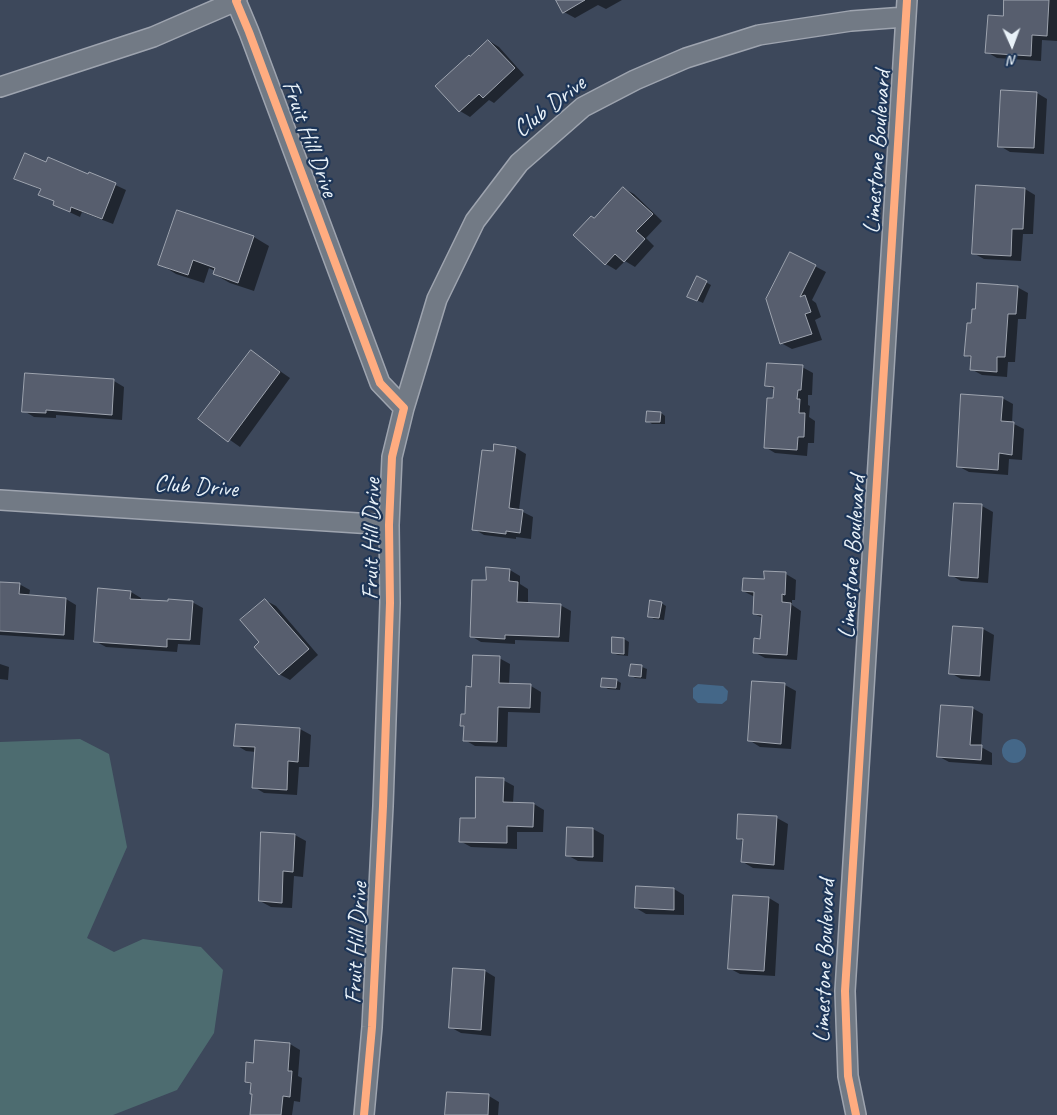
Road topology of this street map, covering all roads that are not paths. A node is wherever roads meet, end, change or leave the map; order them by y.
1 (236, 1) edge
2 (906, 9) edge
3 (0, 87) edge
4 (404, 408) junction
5 (0, 500) edge
6 (389, 525) junction
7 (364, 1115) edge
8 (856, 1115) edge

1 - 3 street
1 - 4 street, Fruit Hill Drive
2 - 4 street, Club Drive
2 - 8 street, Limestone Boulevard
4 - 6 street, Fruit Hill Drive
5 - 6 street, Club Drive
6 - 7 street, Fruit Hill Drive

